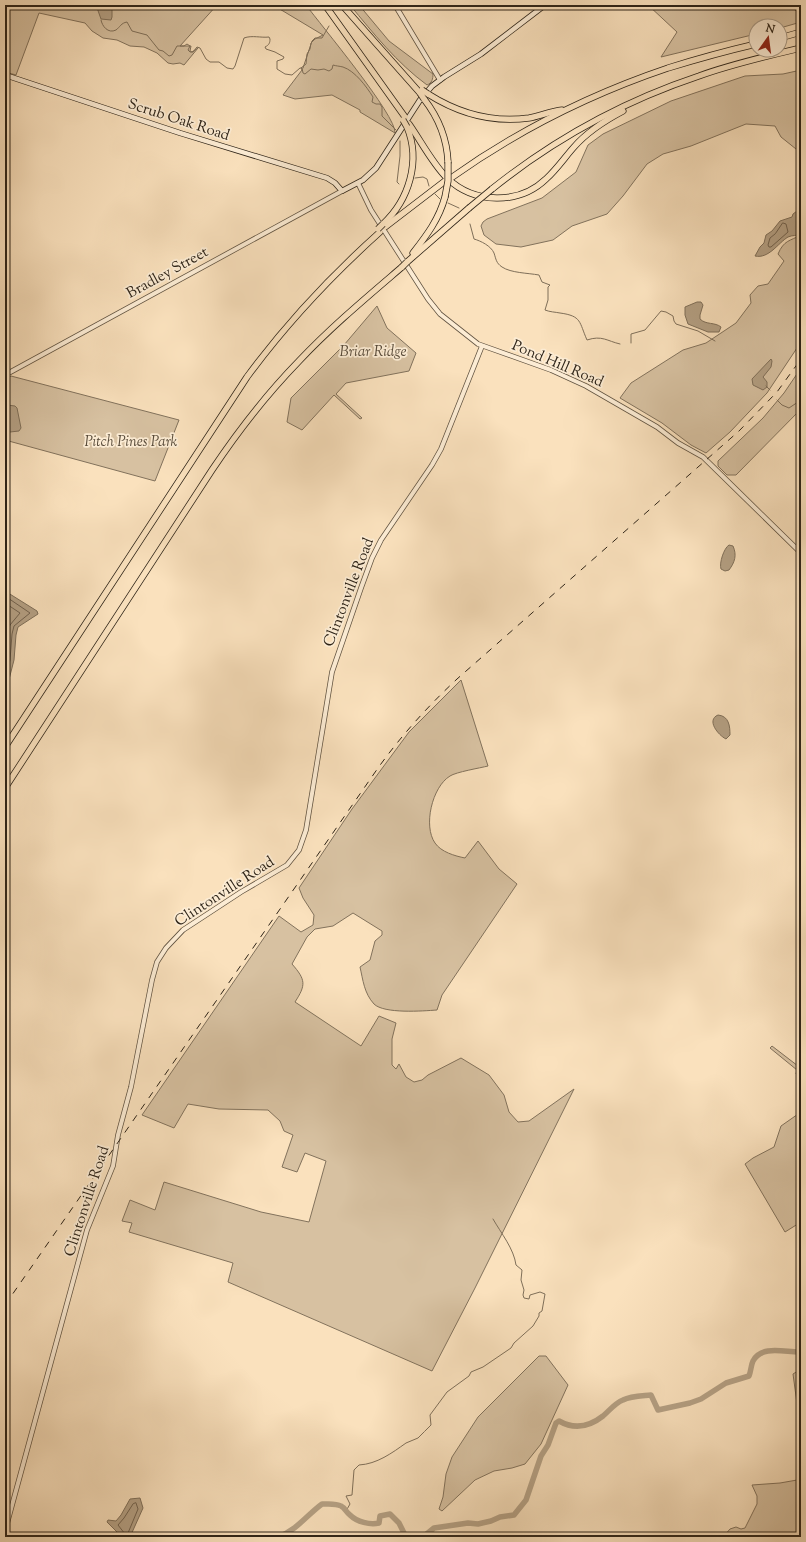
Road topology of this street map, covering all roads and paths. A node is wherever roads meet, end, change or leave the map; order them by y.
1 (325, 5) edge
2 (342, 5) edge
3 (395, 5) edge
4 (544, 5) edge
5 (801, 32) edge
6 (788, 36) edge
7 (748, 46) edge
8 (801, 48) edge
9 (5, 75) edge
10 (440, 80) junction
11 (426, 96) junction
12 (646, 96) junction
13 (564, 110) junction
14 (408, 125) junction
15 (358, 183) junction
16 (342, 191) junction
17 (384, 226) junction
18 (408, 261) junction
19 (482, 346) junction
20 (5, 376) edge
21 (801, 553) edge
22 (5, 747) edge
23 (5, 788) edge
24 (5, 1531) edge

1 - 14 highway, bridge
2 - 11 highway, bridge
3 - 10 street
4 - 10 main road
5 - 6 highway
7 - 13 highway
8 - 12 highway
9 - 16 main road, Scrub Oak Road
10 - 15 main road
11 - 13 highway
11 - 18 highway, bridge
12 - 14 highway
12 - 18 highway, bridge
13 - 17 highway, bridge
14 - 17 highway
15 - 16 main road
15 - 19 street, Pond Hill Road
16 - 20 street, Bradley Street
17 - 22 highway
18 - 23 highway, bridge
19 - 21 street, Pond Hill Road
19 - 24 street, Clintonville Road

